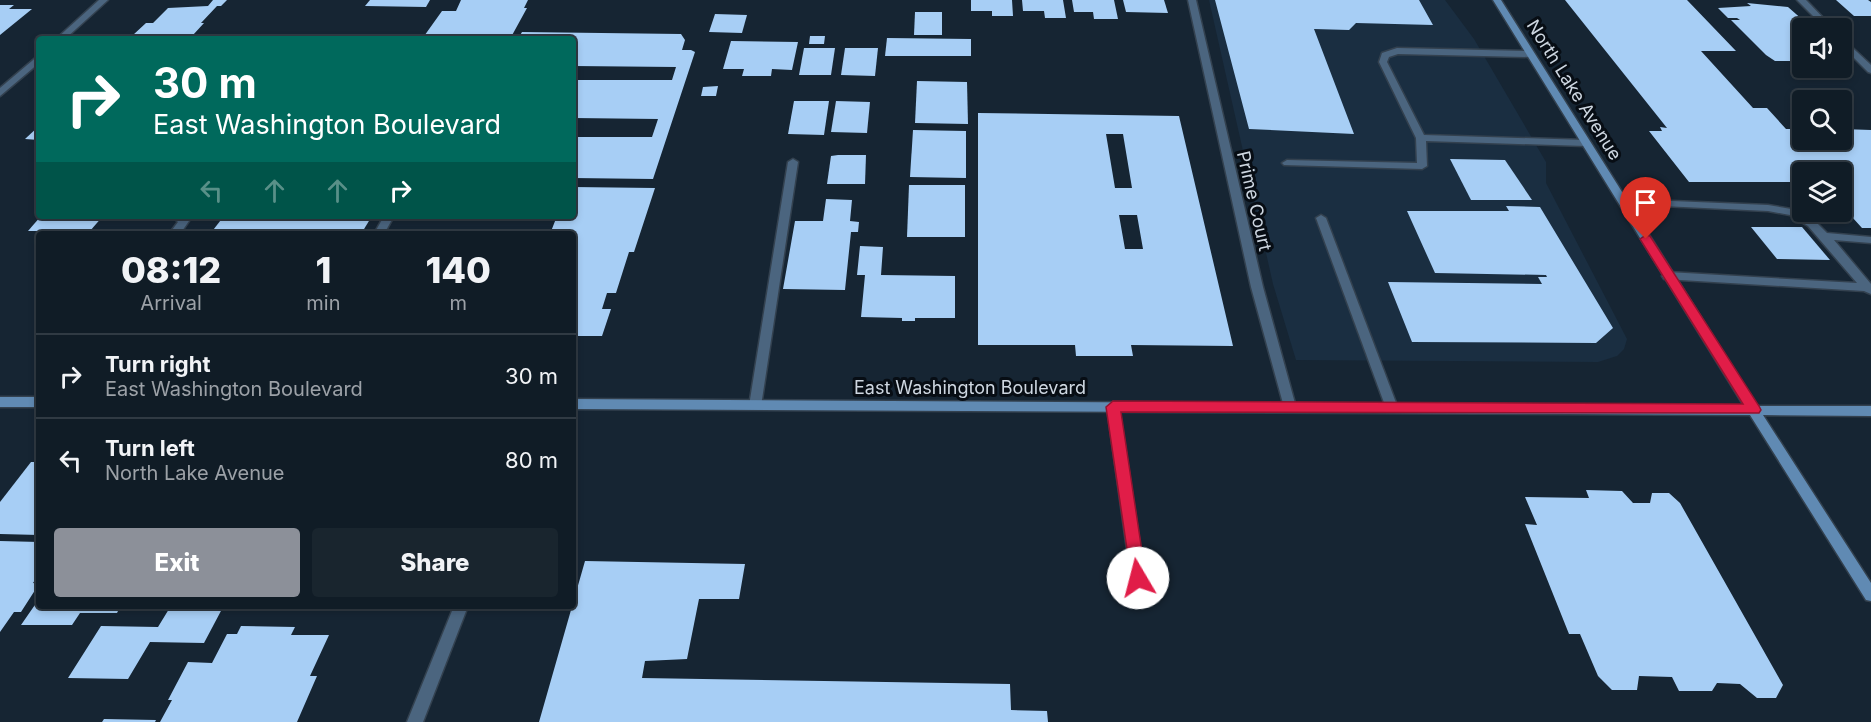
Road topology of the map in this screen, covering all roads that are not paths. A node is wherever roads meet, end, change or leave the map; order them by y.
1 (104, 0) edge
2 (1192, 0) edge
3 (1497, 0) edge
4 (1801, 0) edge
5 (1819, 18) edge
6 (63, 36) edge
7 (1852, 51) edge
8 (1530, 54) junction
9 (36, 61) edge
10 (1871, 70) edge
11 (0, 93) edge
12 (1421, 138) junction
13 (1586, 143) junction
14 (793, 162) dead end
15 (1287, 163) dead end
16 (1624, 202) junction
17 (1321, 218) dead end
18 (181, 219) edge
19 (176, 231) edge
20 (1824, 236) junction
21 (1871, 240) edge
22 (1668, 276) junction
23 (1869, 288) edge
24 (0, 402) edge
25 (36, 402) edge
26 (576, 404) edge
27 (755, 406) junction
28 (1113, 407) junction
29 (1290, 407) junction
30 (1392, 408) junction
31 (1754, 410) junction
32 (1871, 411) edge
33 (1138, 578) dead end
34 (1871, 595) edge
35 (460, 609) edge
36 (415, 722) edge

1 - 6 street
2 - 29 street, Prime Court
3 - 8 main road, North Lake Avenue
4 - 5 street
7 - 10 street
8 - 12 street
8 - 13 main road, North Lake Avenue
9 - 11 street
12 - 13 street
12 - 15 street
13 - 16 main road, North Lake Avenue
14 - 27 street
16 - 20 street
16 - 22 main road, North Lake Avenue
17 - 30 street
18 - 19 street
20 - 21 street
20 - 23 street
22 - 23 street
22 - 31 main road, North Lake Avenue
24 - 25 main road
26 - 27 main road, East Washington Boulevard
27 - 28 main road, East Washington Boulevard
28 - 29 main road, East Washington Boulevard
28 - 33 street
29 - 30 main road, East Washington Boulevard
30 - 31 main road, East Washington Boulevard
31 - 32 main road, East Washington Boulevard
31 - 34 main road, North Lake Avenue
35 - 36 street

